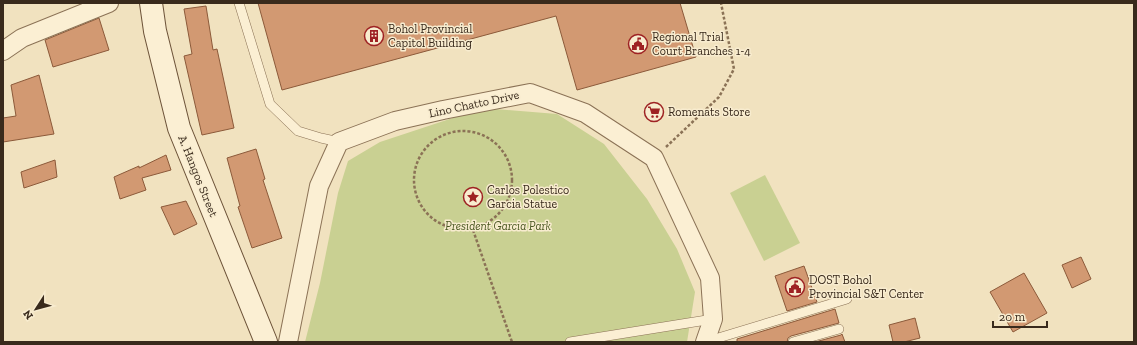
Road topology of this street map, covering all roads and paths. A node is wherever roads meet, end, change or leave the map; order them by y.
1 (109, 3) edge
2 (151, 3) edge
3 (239, 3) edge
4 (721, 3) edge
5 (3, 51) edge
6 (339, 142) junction
7 (654, 158) junction
8 (473, 230) junction
9 (848, 299) dead end
10 (713, 319) junction
11 (840, 329) dead end
12 (266, 342) edge
13 (288, 342) edge
14 (512, 342) edge
15 (570, 342) edge
16 (705, 342) edge
17 (793, 342) edge

1 - 5 street
2 - 12 street, A. Hangos Street
3 - 6 lane
4 - 7 path
6 - 7 street, Lino Chatto Drive
6 - 13 street
7 - 10 street
8 - 8 path
8 - 14 path
9 - 16 lane
10 - 15 lane
10 - 16 street
11 - 17 lane

